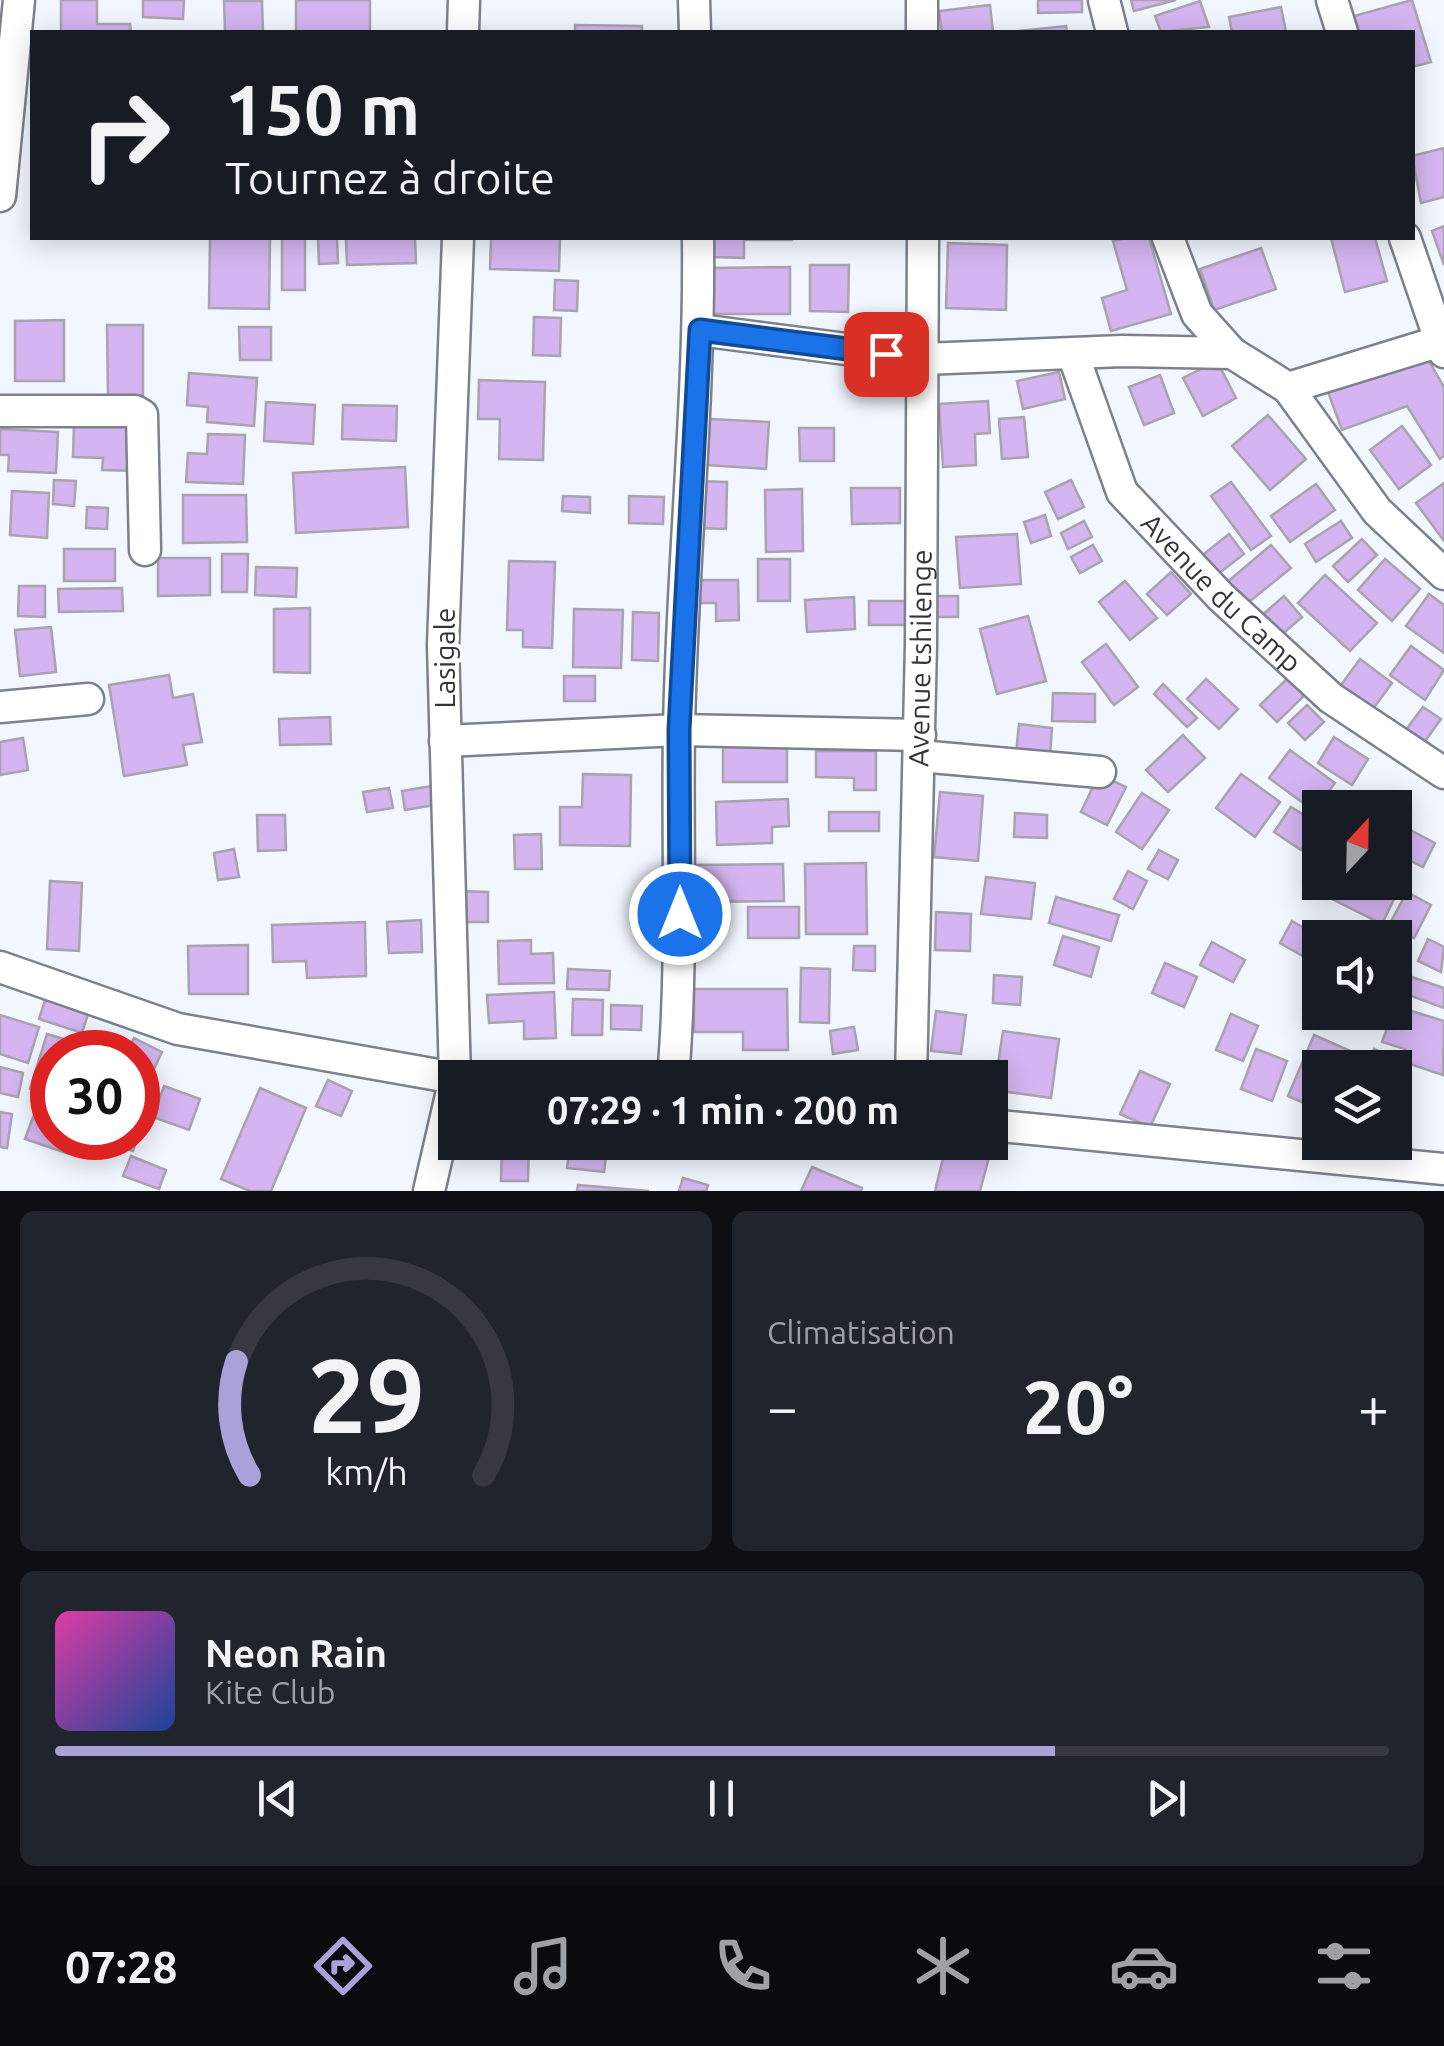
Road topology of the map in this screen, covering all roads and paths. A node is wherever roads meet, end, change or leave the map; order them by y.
1 (19, 0) edge
2 (464, 0) edge
3 (694, 0) edge
4 (922, 0) edge
5 (1104, 0) edge
6 (1332, 0) edge
7 (463, 30) edge
8 (695, 30) edge
9 (922, 30) edge
10 (1112, 30) edge
11 (1341, 30) edge
12 (0, 196) edge
13 (458, 240) edge
14 (698, 240) edge
15 (923, 240) edge
16 (1169, 240) edge
17 (1406, 240) edge
18 (700, 330) junction
19 (1442, 345) edge
20 (1232, 353) junction
21 (1073, 354) junction
22 (923, 359) junction
23 (1288, 388) junction
24 (0, 411) edge
25 (145, 550) dead end
26 (1444, 574) edge
27 (88, 699) dead end
28 (0, 707) edge
29 (679, 730) junction
30 (445, 740) junction
31 (919, 745) junction
32 (1100, 772) dead end
33 (1444, 773) edge
34 (0, 968) edge
35 (454, 1060) edge
36 (675, 1060) edge
37 (911, 1060) edge
38 (438, 1075) edge
39 (1008, 1128) edge
40 (438, 1155) edge
41 (1444, 1170) edge
42 (430, 1191) edge

1 - 12 street
2 - 7 street
3 - 8 street
4 - 9 street
5 - 10 street
6 - 11 street
13 - 30 street, Lasigale
14 - 18 street
15 - 22 street, Avenue tshilenge
16 - 20 street
17 - 19 street
18 - 22 street
18 - 29 street
19 - 23 street
20 - 21 street
20 - 23 street
21 - 22 street
21 - 33 street, Avenue du Camp
22 - 31 street, Avenue tshilenge
23 - 26 street
24 - 25 street
27 - 28 street
29 - 30 street
29 - 31 street
29 - 36 street
30 - 35 street, Lasigale
31 - 32 street
31 - 37 street, Avenue tshilenge
34 - 38 street
39 - 41 street
40 - 42 street, Lasigale

